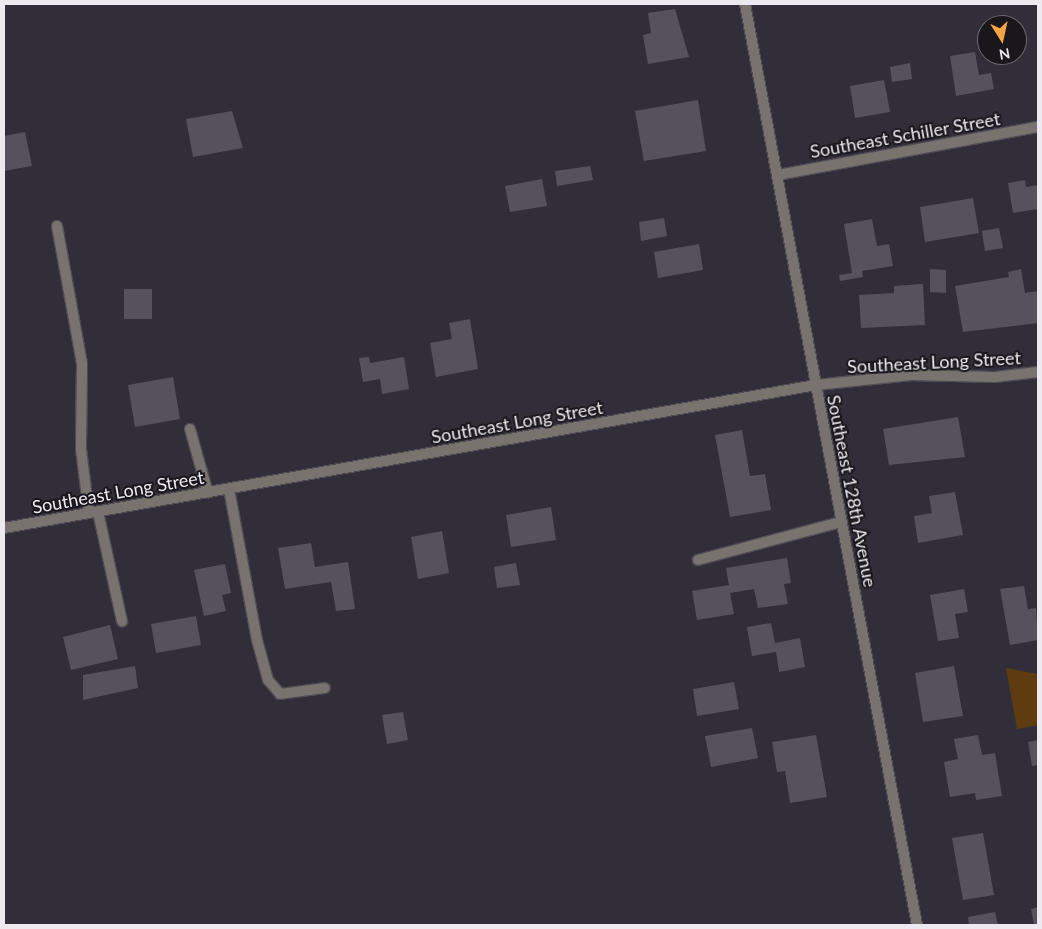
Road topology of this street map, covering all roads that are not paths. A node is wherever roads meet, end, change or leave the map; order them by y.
1 (745, 4) edge
2 (1038, 127) edge
3 (778, 175) junction
4 (57, 226) dead end
5 (1038, 372) edge
6 (816, 385) junction
7 (190, 429) dead end
8 (230, 489) junction
9 (208, 493) junction
10 (93, 512) junction
11 (841, 522) junction
12 (4, 528) edge
13 (698, 560) dead end
14 (122, 621) dead end
15 (325, 688) dead end
16 (917, 925) edge

1 - 3 street, Southeast 128th Avenue
2 - 3 street, Southeast Schiller Street
3 - 6 street, Southeast 128th Avenue
4 - 10 street
5 - 6 street, Southeast Long Street
6 - 8 street, Southeast Long Street
6 - 11 street, Southeast 128th Avenue
7 - 9 street
8 - 9 street, Southeast Long Street
8 - 15 street
9 - 10 street, Southeast Long Street
10 - 12 street, Southeast Long Street
10 - 14 street
11 - 13 street
11 - 16 street, Southeast 128th Avenue

